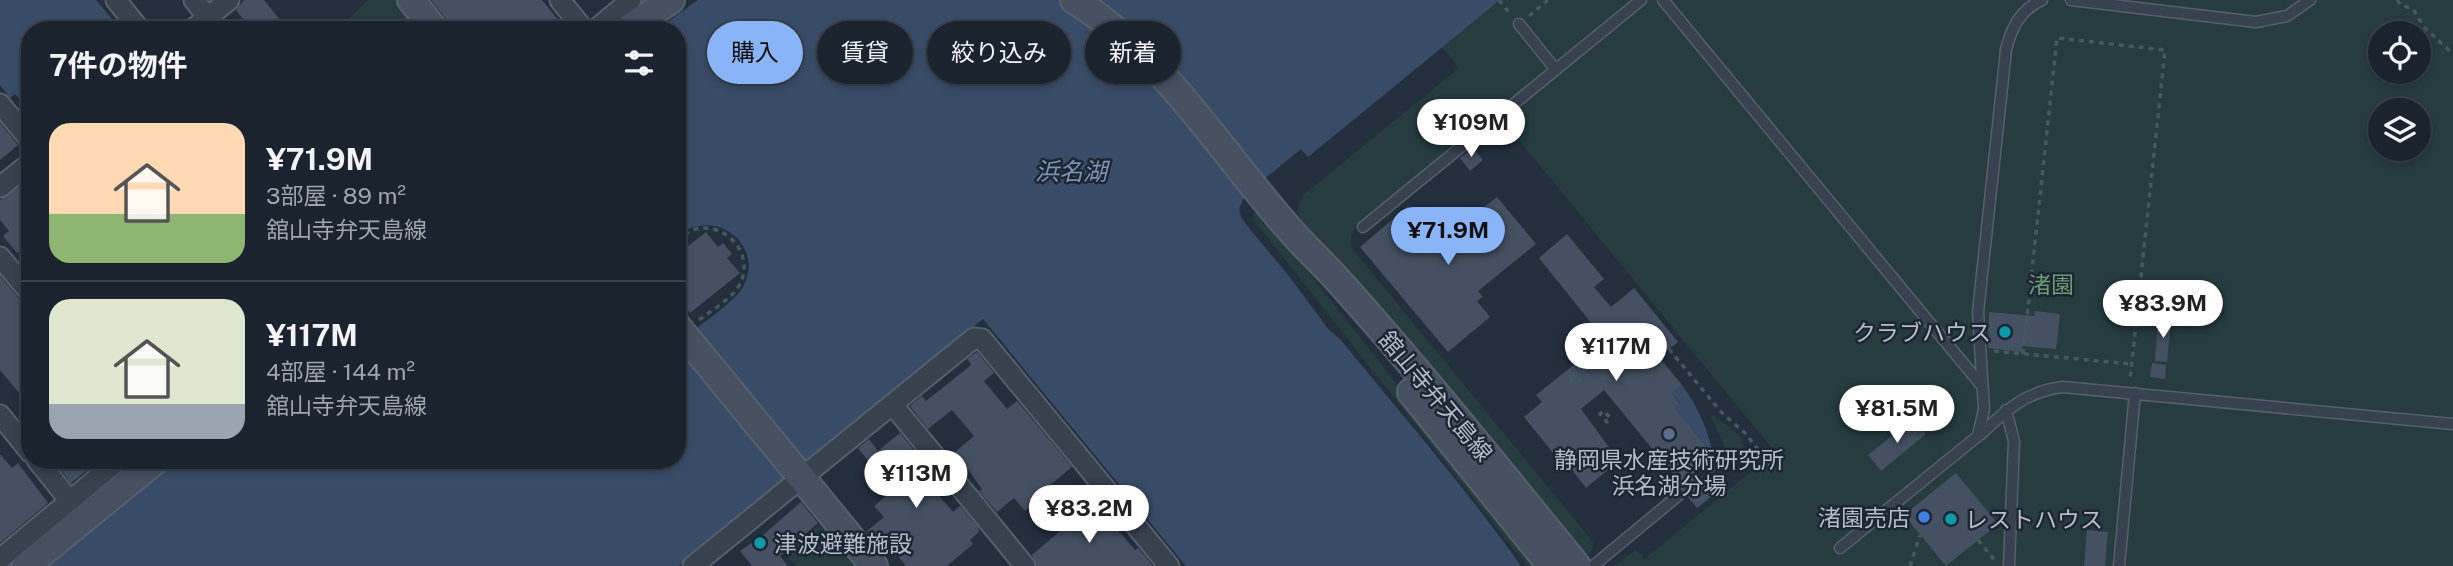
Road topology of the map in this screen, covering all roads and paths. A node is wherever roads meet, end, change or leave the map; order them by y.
1 (116, 0) edge
2 (194, 0) edge
3 (229, 0) edge
4 (411, 0) edge
5 (560, 0) edge
6 (631, 0) edge
7 (671, 0) edge
8 (1074, 0) edge
9 (1499, 0) edge
10 (1548, 0) edge
11 (1641, 0) edge
12 (1663, 0) edge
13 (2042, 0) edge
14 (2071, 0) edge
15 (2310, 0) edge
16 (2397, 0) edge
17 (1507, 10) dead end
18 (133, 21) edge
19 (211, 21) edge
20 (214, 21) edge
21 (424, 21) edge
22 (577, 21) edge
23 (605, 21) edge
24 (640, 21) edge
25 (1519, 24) joint
26 (2453, 54) edge
27 (1556, 70) junction
28 (0, 104) edge
29 (21, 129) edge
30 (21, 170) edge
31 (0, 187) edge
32 (1363, 227) dead end
33 (1291, 231) junction
34 (686, 234) edge
35 (0, 257) edge
36 (21, 282) edge
37 (686, 328) edge
38 (686, 330) edge
39 (1669, 349) dead end
40 (1980, 350) junction
41 (2023, 354) junction
42 (1571, 374) dead end
43 (1578, 383) dead end
44 (1982, 387) junction
45 (2135, 393) junction
46 (892, 404) junction
47 (2006, 410) junction
48 (0, 415) edge
49 (2453, 424) edge
50 (1978, 436) junction
51 (21, 441) edge
52 (1772, 467) dead end
53 (44, 469) edge
54 (109, 469) edge
55 (145, 469) edge
56 (800, 476) junction
57 (1680, 494) dead end
58 (70, 501) junction
59 (1920, 534) dead end
60 (1978, 540) dead end
61 (1840, 548) dead end
62 (718, 558) edge
63 (0, 559) edge
64 (26, 566) edge
65 (693, 566) edge
66 (874, 566) edge
67 (1025, 566) edge
68 (1169, 566) edge
69 (1551, 566) edge
70 (1577, 566) edge
71 (1593, 566) edge
72 (1910, 566) edge
73 (1999, 566) edge
74 (2009, 566) edge
75 (2119, 566) edge

1 - 18 street
2 - 19 street
3 - 20 street
4 - 21 main road
5 - 22 street
6 - 23 street
7 - 24 main road
8 - 33 main road, 舘山寺弁天島線
9 - 17 path
10 - 25 path
11 - 27 lane
12 - 44 lane
13 - 40 lane
14 - 15 lane
16 - 26 path
25 - 27 lane
27 - 32 lane
28 - 29 street
30 - 31 street
33 - 69 main road, 舘山寺弁天島線
33 - 70 main road, 舘山寺弁天島線
34 - 37 path
35 - 36 street
38 - 56 main road
39 - 52 path
40 - 41 path
40 - 44 lane
41 - 41 path
42 - 43 path
44 - 50 lane
45 - 47 lane
45 - 49 lane
45 - 75 lane
46 - 56 street
46 - 67 street
46 - 68 street
47 - 50 lane
47 - 74 lane
48 - 51 street
50 - 61 lane
53 - 58 street
54 - 58 street
55 - 64 main road
56 - 62 street
56 - 66 main road
57 - 71 lane
58 - 63 street
59 - 72 path
60 - 73 path
62 - 65 street

